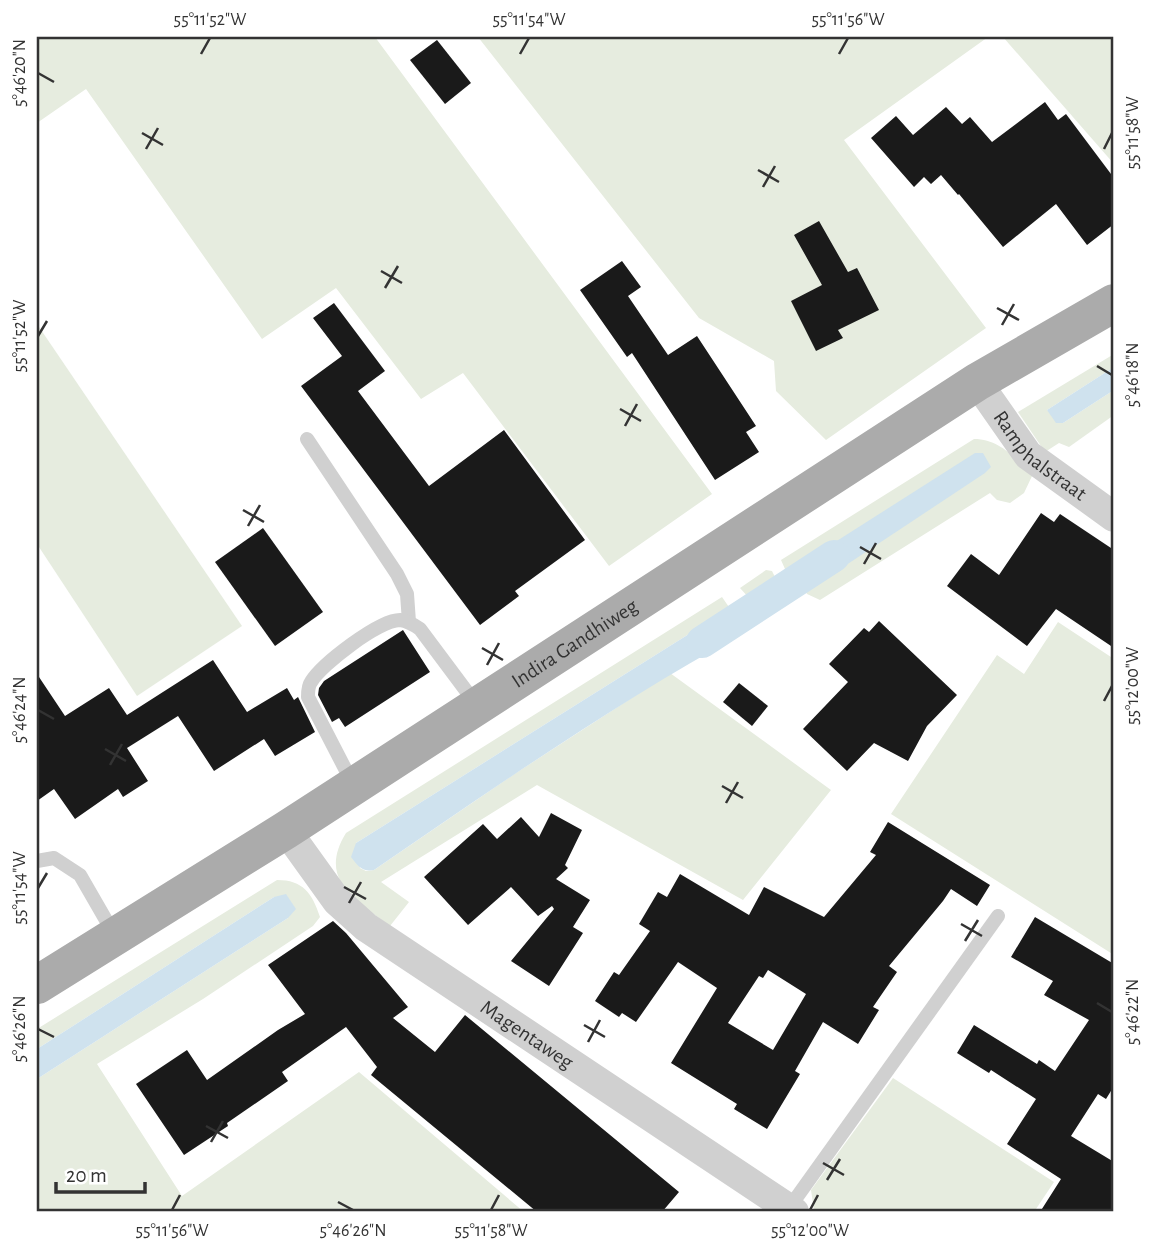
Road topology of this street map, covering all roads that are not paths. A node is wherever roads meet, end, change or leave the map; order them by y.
1 (1111, 312) edge
2 (977, 382) junction
3 (307, 439) dead end
4 (1114, 517) edge
5 (409, 622) junction
6 (477, 706) junction
7 (354, 785) junction
8 (286, 830) junction
9 (37, 861) edge
10 (998, 916) dead end
11 (115, 936) junction
12 (38, 982) edge
13 (791, 1210) edge

1 - 2 main road, Indira Gandhiweg
2 - 4 street, Ramphalstraat
2 - 6 main road, Indira Gandhiweg
3 - 5 lane
5 - 6 lane
5 - 7 lane
6 - 7 main road, Indira Gandhiweg
7 - 8 main road, Indira Gandhiweg
8 - 11 main road, Indira Gandhiweg
8 - 13 street, Magentaweg
9 - 11 lane
10 - 13 lane
11 - 12 main road, Indira Gandhiweg

